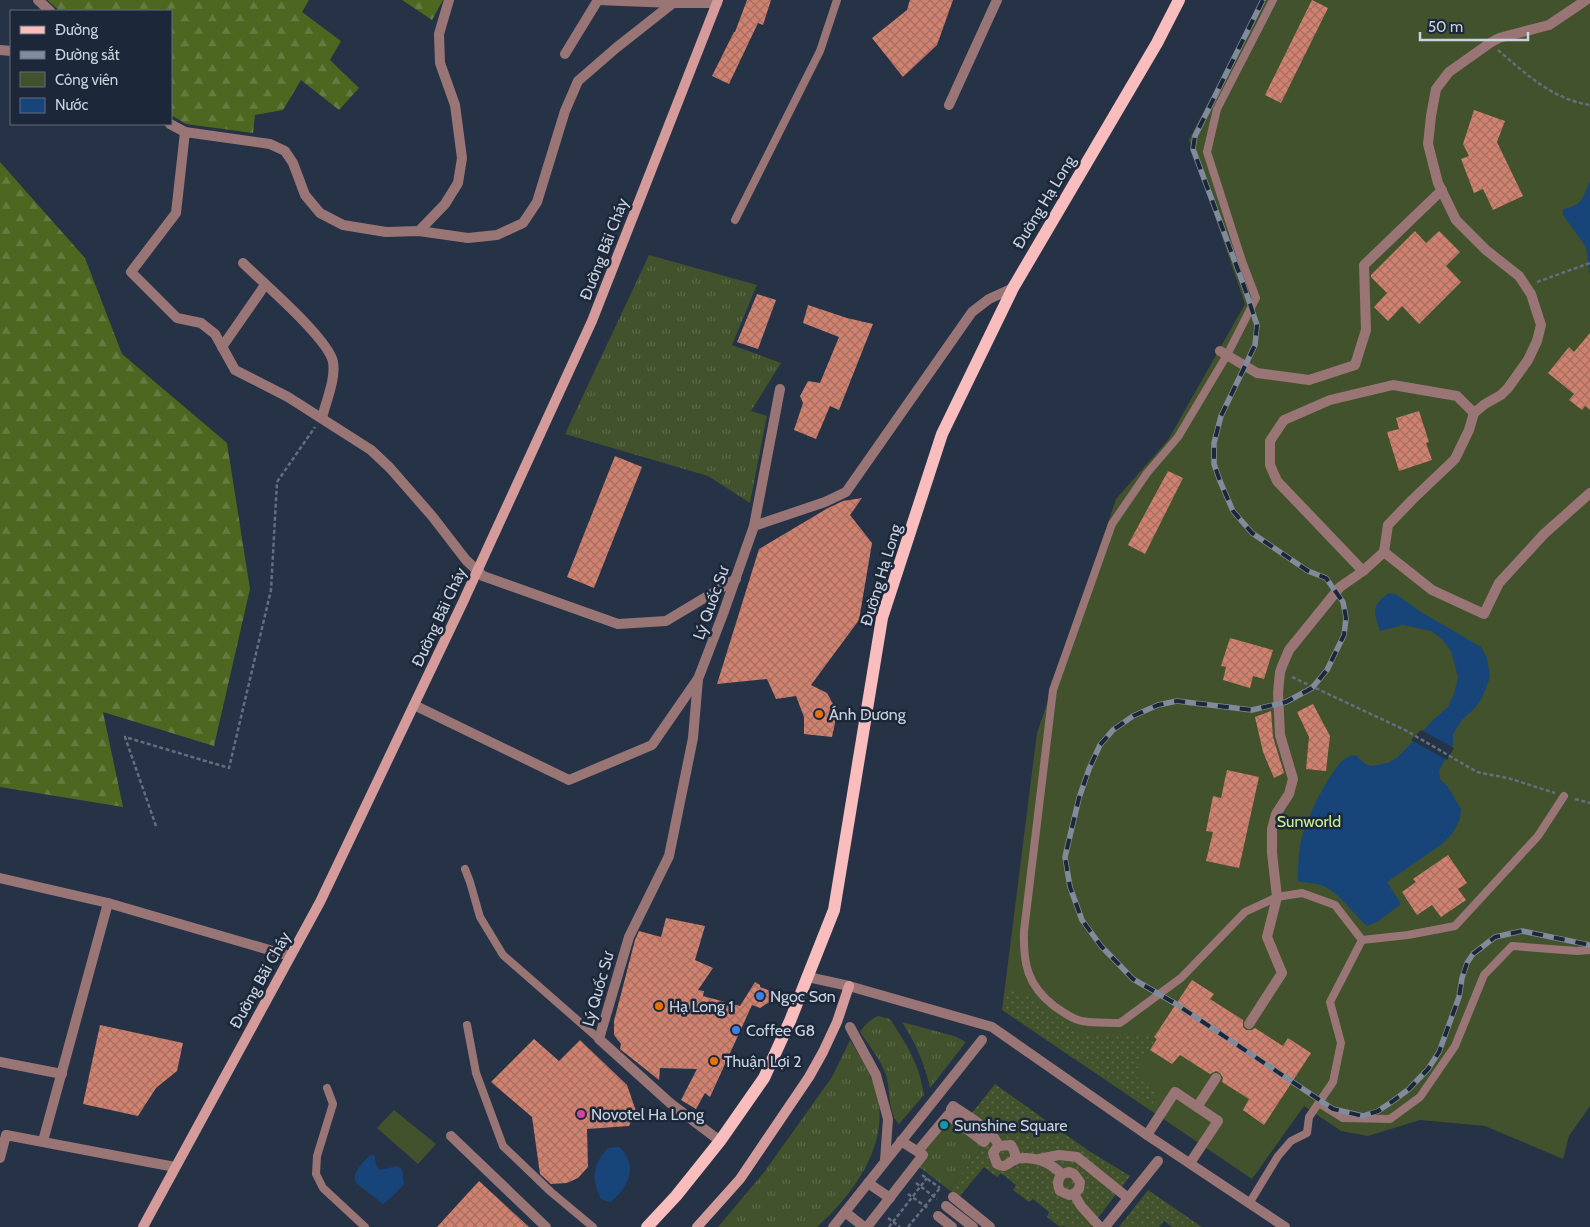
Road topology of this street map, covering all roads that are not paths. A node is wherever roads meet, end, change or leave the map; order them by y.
1 (38, 0) edge
2 (449, 0) edge
3 (598, 0) edge
4 (837, 0) edge
5 (997, 0) edge
6 (1179, 0) edge
7 (1273, 0) edge
8 (1586, 0) edge
9 (718, 2) edge
10 (673, 3) junction
11 (49, 10) edge
12 (565, 54) dead end
13 (949, 106) dead end
14 (172, 125) edge
15 (185, 132) junction
16 (1442, 190) junction
17 (736, 220) dead end
18 (420, 231) junction
19 (243, 263) dead end
20 (265, 285) junction
21 (1013, 288) junction
22 (222, 347) junction
23 (1223, 353) junction
24 (780, 389) dead end
25 (1474, 414) junction
26 (322, 418) junction
27 (1590, 493) edge
28 (754, 526) junction
29 (1384, 552) junction
30 (477, 571) junction
31 (1363, 571) junction
32 (736, 579) junction
33 (698, 679) junction
34 (414, 705) junction
35 (1564, 796) road end
36 (465, 869) dead end
37 (0, 879) edge
38 (1277, 897) junction
39 (108, 903) junction
40 (1362, 940) junction
41 (1590, 950) edge
42 (290, 956) junction
43 (808, 977) junction
44 (849, 986) junction
45 (1250, 1024) dead end
46 (467, 1026) dead end
47 (850, 1028) dead end
48 (599, 1039) junction
49 (982, 1040) dead end
50 (0, 1062) edge
51 (62, 1074) junction
52 (1216, 1078) dead end
53 (327, 1088) dead end
54 (1319, 1103) junction
55 (1197, 1107) junction
56 (1147, 1134) junction
57 (450, 1136) dead end
58 (720, 1140) junction
59 (43, 1141) junction
60 (901, 1141) junction
61 (998, 1146) junction
62 (918, 1151) junction
63 (0, 1158) edge
64 (1039, 1159) junction
65 (1015, 1160) junction
66 (885, 1161) junction
67 (1158, 1161) dead end
68 (1190, 1163) junction
69 (174, 1167) junction
70 (1062, 1174) junction
71 (868, 1183) junction
72 (1074, 1194) junction
73 (890, 1198) junction
74 (1128, 1198) junction
75 (1250, 1202) junction
76 (845, 1212) junction
77 (938, 1216) road end
78 (143, 1227) edge
79 (365, 1227) edge
80 (546, 1227) edge
81 (593, 1227) edge
82 (647, 1227) edge
83 (697, 1227) edge
84 (833, 1227) edge
85 (866, 1227) edge
86 (952, 1227) edge
87 (973, 1227) edge
88 (990, 1227) edge
89 (1100, 1227) edge
90 (1105, 1227) edge
91 (1285, 1227) edge

1 - 11 street
2 - 18 street
3 - 10 street
3 - 12 street
4 - 17 lane
5 - 13 street
6 - 21 main road, Đường Hạ Long
7 - 23 lane
8 - 16 street
9 - 10 street
9 - 30 main road, Đường Bãi Cháy
10 - 18 street
14 - 15 street
15 - 18 street
15 - 22 street
16 - 23 street
16 - 25 street
19 - 20 street
20 - 22 street
20 - 26 street
21 - 28 street
21 - 43 main road, Đường Hạ Long
22 - 26 street
23 - 38 lane
24 - 28 street, Lý Quốc Sư
25 - 29 street
25 - 31 street
26 - 30 street
27 - 29 street
28 - 32 street, Lý Quốc Sư
29 - 31 street
30 - 32 street
30 - 34 main road, Đường Bãi Cháy
31 - 38 street
32 - 33 street, Lý Quốc Sư
33 - 34 street
33 - 48 street, Lý Quốc Sư
34 - 42 main road, Đường Bãi Cháy
35 - 40 lane
36 - 48 lane
37 - 39 street
38 - 40 lane
38 - 45 street
39 - 42 street
39 - 51 street
40 - 54 lane
41 - 54 lane
42 - 69 main road, Đường Bãi Cháy
43 - 44 street
43 - 58 main road, Đường Hạ Long
44 - 56 street
44 - 83 main road
46 - 81 lane
47 - 66 street
48 - 58 street
49 - 60 street
50 - 51 street
51 - 59 street
52 - 55 street
53 - 79 lane
54 - 75 lane
55 - 56 street
55 - 68 street
56 - 68 street
57 - 80 street
58 - 82 main road, Đường Hạ Long
59 - 63 street
59 - 69 street
60 - 62 street
60 - 66 street
61 - 62 street
61 - 65 street
61 - 65 street
62 - 73 street
64 - 65 street
64 - 70 street
64 - 74 street
66 - 71 street
67 - 74 street
68 - 75 street
69 - 78 main road, Đường Bãi Cháy
70 - 72 street
70 - 72 street
71 - 73 street
71 - 76 street
72 - 89 street
73 - 85 street
74 - 90 street
75 - 91 street
76 - 84 street
76 - 85 street
77 - 86 street
87 - 88 street

